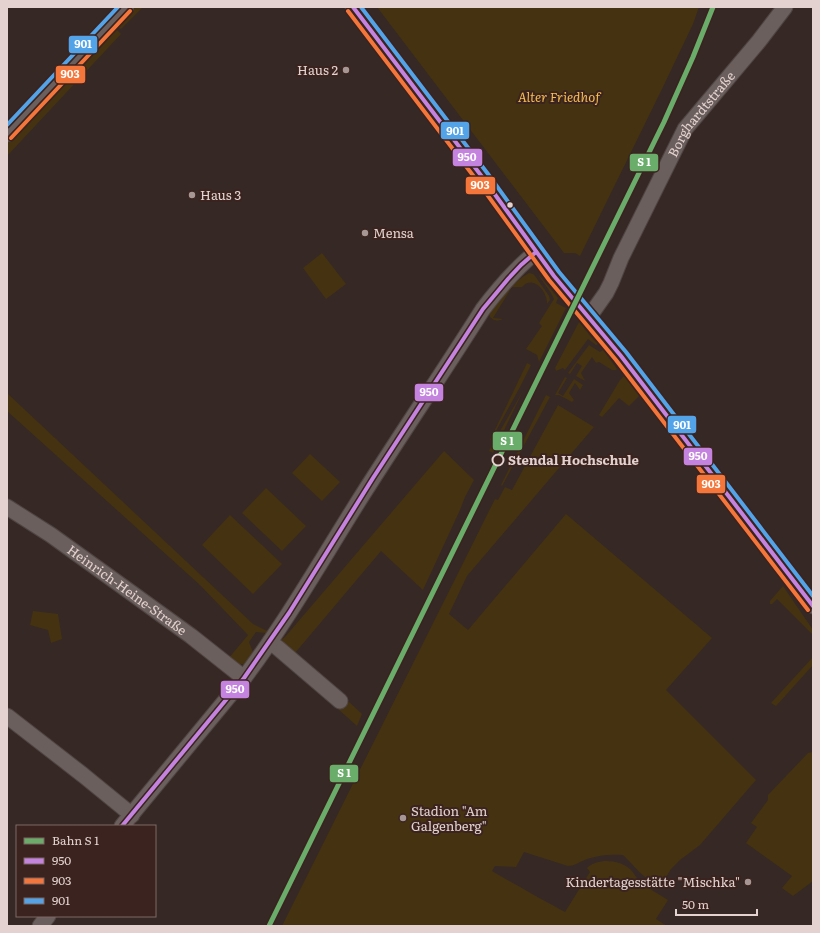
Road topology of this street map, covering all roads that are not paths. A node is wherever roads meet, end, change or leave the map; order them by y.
1 (353, 7) edge
2 (785, 7) edge
3 (117, 10) edge
4 (7, 134) edge
5 (536, 252) junction
6 (590, 317) junction
7 (7, 506) edge
8 (813, 606) edge
9 (270, 642) junction
10 (244, 678) junction
11 (340, 701) dead end
12 (7, 716) edge
13 (127, 820) edge
14 (47, 917) edge
15 (40, 926) edge

1 - 5 street
2 - 6 street, Borghardtstraße
3 - 4 street
5 - 6 street
5 - 9 street
6 - 8 street
7 - 10 street, Heinrich-Heine-Straße
9 - 10 street
9 - 11 street
10 - 13 street
12 - 13 street
14 - 15 street

